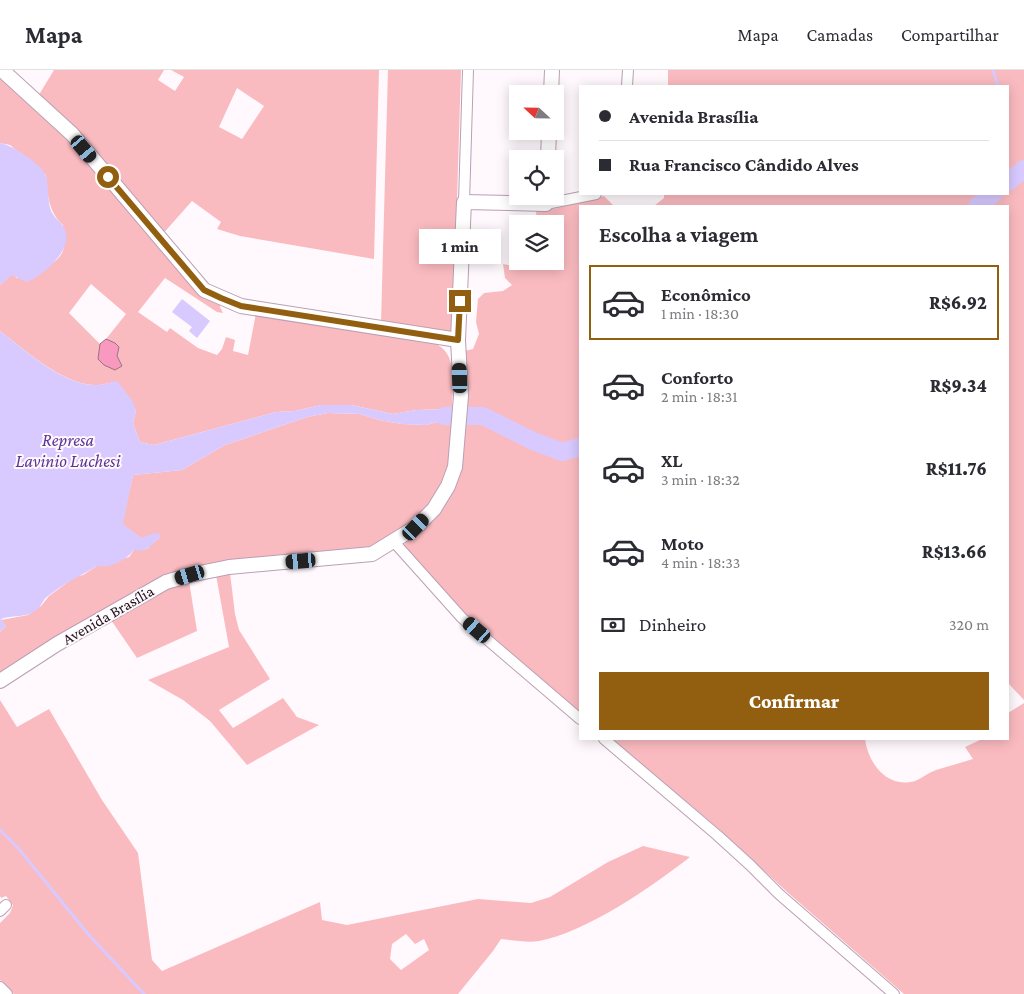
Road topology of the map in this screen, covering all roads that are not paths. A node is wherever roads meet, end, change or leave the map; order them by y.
1 (2, 70) edge
2 (468, 70) edge
3 (552, 70) edge
4 (628, 70) edge
5 (551, 85) edge
6 (627, 85) edge
7 (588, 195) edge
8 (564, 198) edge
9 (509, 201) edge
10 (464, 202) junction
11 (458, 340) junction
12 (394, 542) junction
13 (0, 681) edge
14 (579, 717) edge
15 (605, 740) edge
16 (0, 987) edge
17 (7, 994) edge
18 (894, 994) edge

1 - 11 street
2 - 10 street
3 - 5 street
4 - 6 street
7 - 8 street
9 - 10 street
10 - 11 street, Avenida Brasília
11 - 12 street, Avenida Brasília
12 - 13 street, Avenida Brasília
12 - 14 street
15 - 18 street
16 - 17 street

